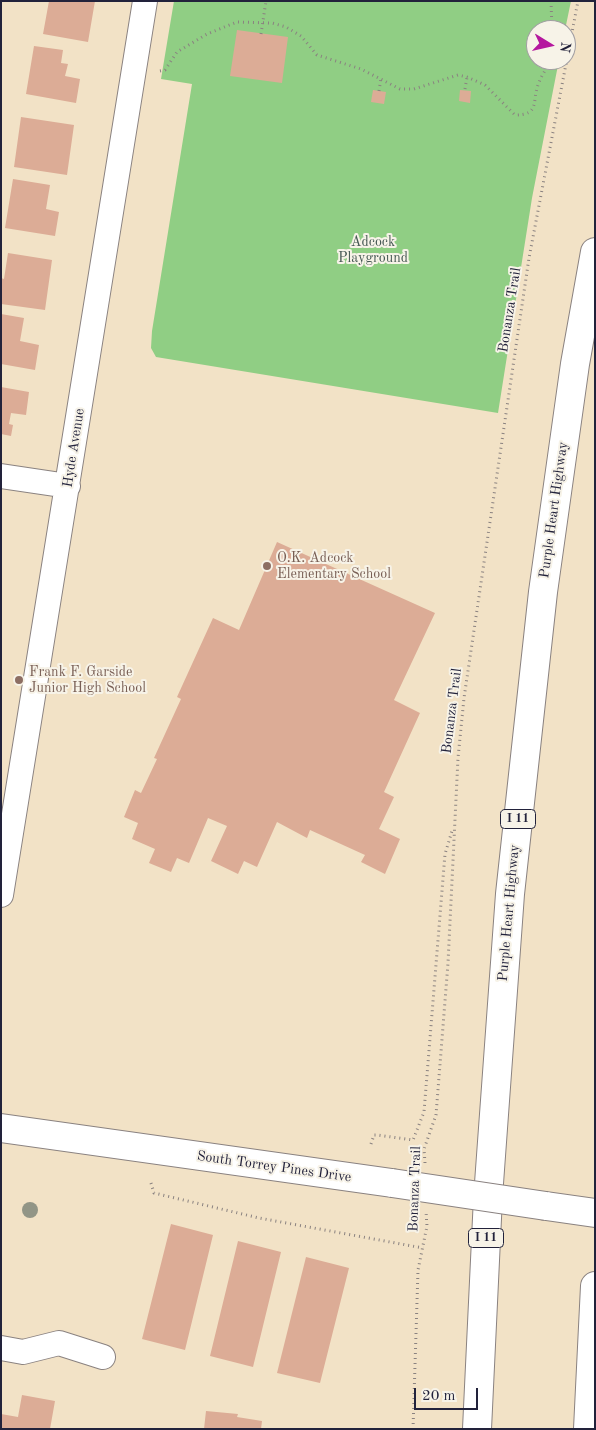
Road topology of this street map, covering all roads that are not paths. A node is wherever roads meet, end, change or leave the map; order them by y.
1 (144, 1) edge
2 (594, 253) edge
3 (1, 476) edge
4 (68, 486) junction
5 (1, 895) edge
6 (1, 1128) edge
7 (595, 1213) edge
8 (595, 1286) edge
9 (1, 1348) edge
10 (103, 1357) dead end
11 (477, 1429) edge
12 (588, 1429) edge

1 - 4 street, Hyde Avenue
2 - 11 main road, Purple Heart Highway / I 11
3 - 4 street
4 - 5 street, Hyde Avenue
6 - 7 main road, South Torrey Pines Drive, bridge
8 - 12 main road
9 - 10 street

